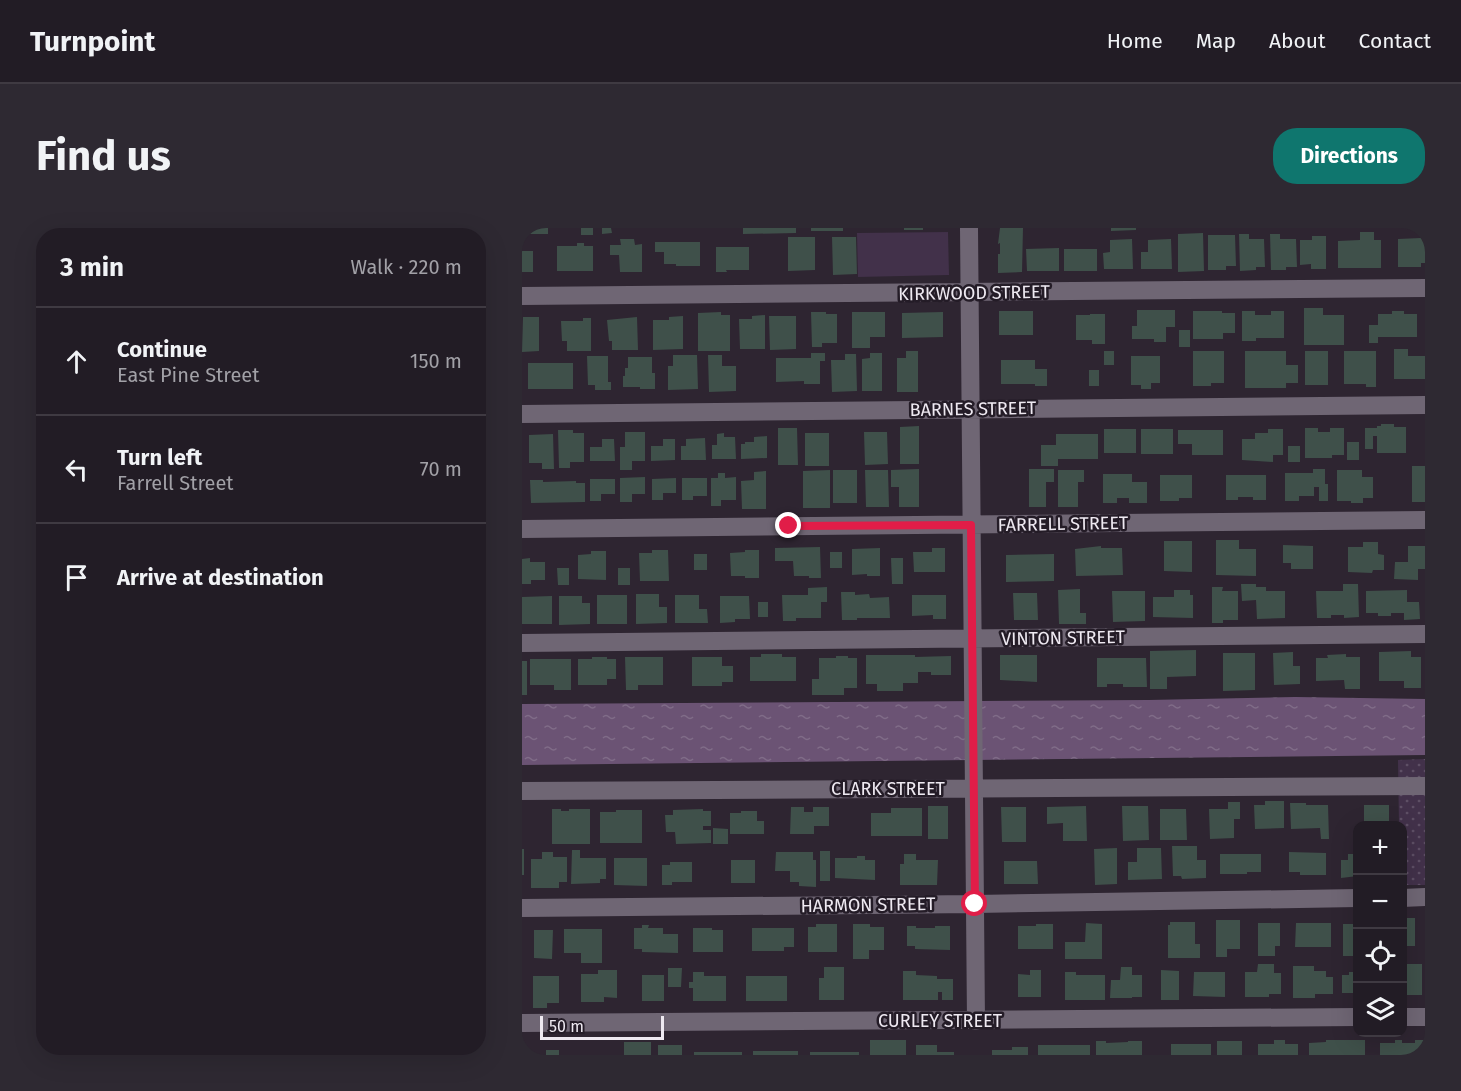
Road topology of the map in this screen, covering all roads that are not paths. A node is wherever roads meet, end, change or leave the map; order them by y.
1 (969, 228) edge
2 (1425, 288) edge
3 (970, 293) junction
4 (522, 296) edge
5 (1425, 405) edge
6 (970, 409) junction
7 (522, 414) edge
8 (1425, 520) edge
9 (971, 525) junction
10 (522, 529) edge
11 (1425, 634) edge
12 (972, 639) junction
13 (522, 643) edge
14 (974, 780) junction
15 (1425, 786) edge
16 (522, 791) edge
17 (1425, 897) edge
18 (1353, 898) edge
19 (1407, 898) edge
20 (975, 904) junction
21 (522, 908) edge
22 (1353, 1017) edge
23 (1407, 1017) edge
24 (1425, 1017) edge
25 (976, 1021) junction
26 (522, 1023) edge

1 - 3 street
2 - 3 street, KIRKWOOD STREET
3 - 4 street, KIRKWOOD STREET
3 - 6 street
5 - 6 street, BARNES STREET
6 - 7 street, BARNES STREET
6 - 9 street
8 - 9 street, FARRELL STREET
9 - 10 street, FARRELL STREET
9 - 12 street
11 - 12 street, VINTON STREET
12 - 13 street, VINTON STREET
12 - 14 street
14 - 15 street, CLARK STREET
14 - 16 street, CLARK STREET
14 - 20 street
17 - 19 street
18 - 20 street, HARMON STREET
20 - 21 street, HARMON STREET
20 - 25 street
22 - 25 street, CURLEY STREET
23 - 24 street
25 - 26 street, CURLEY STREET

